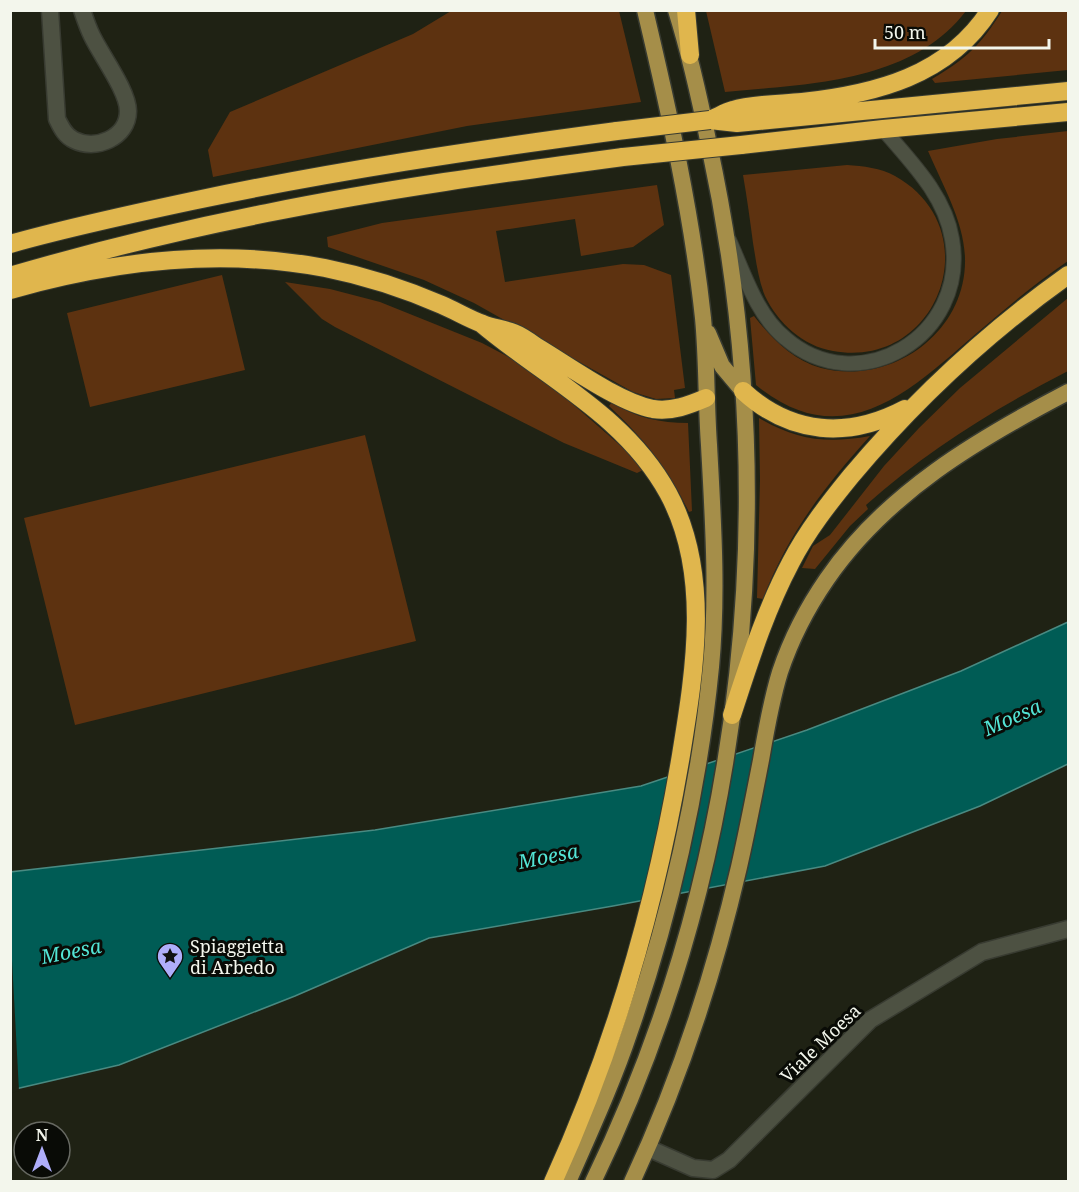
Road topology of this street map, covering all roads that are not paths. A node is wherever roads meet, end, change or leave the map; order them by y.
1 (50, 10) edge
2 (82, 10) edge
3 (645, 10) edge
4 (676, 10) edge
5 (686, 10) edge
6 (990, 10) edge
7 (690, 56) junction
8 (1068, 91) edge
9 (1068, 112) edge
10 (735, 116) junction
11 (883, 129) junction
12 (727, 234) junction
13 (10, 244) edge
14 (1068, 275) edge
15 (10, 276) edge
16 (10, 290) edge
17 (703, 321) junction
18 (483, 324) junction
19 (740, 348) junction
20 (728, 375) junction
21 (743, 391) junction
22 (1068, 392) edge
23 (927, 395) junction
24 (706, 398) junction
25 (732, 715) junction
26 (1068, 929) edge
27 (622, 1033) junction
28 (648, 1148) junction
29 (553, 1182) edge
30 (568, 1182) edge
31 (593, 1182) edge
32 (632, 1182) edge

1 - 2 street
3 - 17 main road
4 - 7 main road
5 - 7 highway
6 - 10 highway
7 - 12 main road
8 - 10 highway
9 - 11 highway
10 - 13 highway, bridge
11 - 12 lane
11 - 15 highway, bridge
12 - 19 main road
14 - 23 highway
16 - 18 highway
17 - 20 main road
17 - 24 main road
18 - 24 highway
18 - 27 highway
19 - 20 main road
19 - 21 main road
20 - 21 main road
20 - 24 main road
21 - 23 highway
21 - 25 main road
22 - 28 main road
23 - 25 highway
24 - 27 main road
25 - 31 main road
26 - 28 street, Viale Moesa
27 - 29 highway
27 - 30 main road
28 - 32 main road

